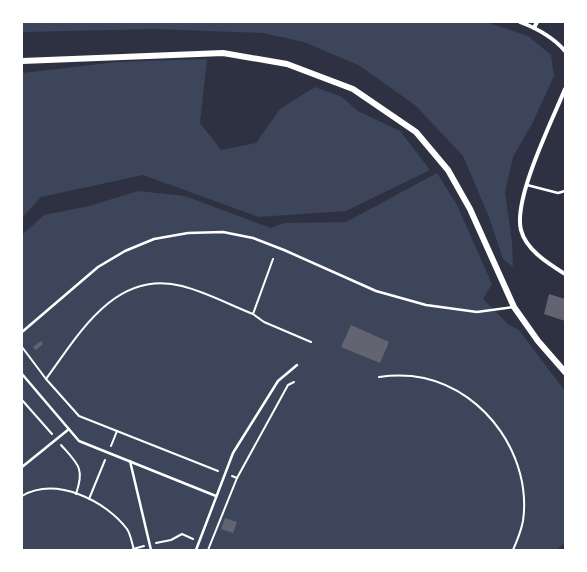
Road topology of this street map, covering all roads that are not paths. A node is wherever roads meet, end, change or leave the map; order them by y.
1 (520, 22) edge
2 (537, 22) edge
3 (534, 28) junction
4 (565, 51) edge
5 (22, 62) edge
6 (565, 89) edge
7 (526, 185) junction
8 (565, 191) edge
9 (565, 274) edge
10 (514, 307) junction
11 (22, 332) edge
12 (297, 365) dead end
13 (565, 372) edge
14 (22, 374) edge
15 (69, 429) junction
16 (130, 461) junction
17 (22, 467) edge
18 (216, 496) junction
19 (151, 550) edge
20 (196, 550) edge

1 - 3 street
2 - 3 street
3 - 4 street
5 - 10 street
6 - 7 street
7 - 8 lane
7 - 9 street
10 - 11 lane
10 - 13 street
12 - 18 lane
14 - 15 lane
15 - 16 lane
15 - 17 lane
16 - 18 lane
16 - 19 lane
18 - 20 lane

